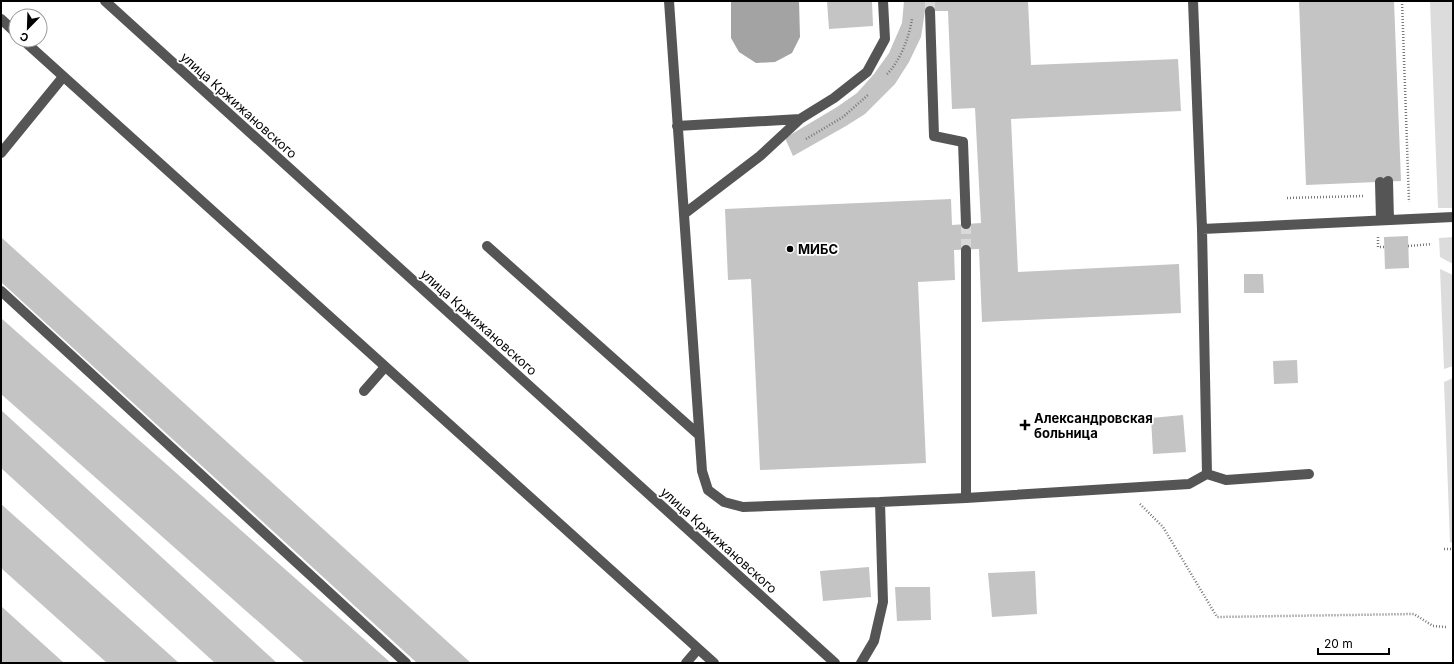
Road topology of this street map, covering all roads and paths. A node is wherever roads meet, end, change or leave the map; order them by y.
1 (105, 1) edge
2 (669, 1) edge
3 (884, 1) edge
4 (1193, 1) edge
5 (1402, 1) edge
6 (930, 11) tunnel mouth
7 (32, 48) edge
8 (63, 76) junction
9 (800, 119) junction
10 (677, 126) junction
11 (1, 153) edge
12 (1384, 182) dead end
13 (1409, 194) junction
14 (1384, 195) junction
15 (1287, 198) dead end
16 (684, 214) junction
17 (1453, 217) edge
18 (1410, 218) junction
19 (1385, 220) junction
20 (966, 224) tunnel mouth
21 (1202, 229) junction
22 (1432, 244) dead end
23 (487, 246) dead end
24 (1408, 246) dead end
25 (966, 250) tunnel mouth
26 (1, 291) edge
27 (385, 368) junction
28 (364, 391) dead end
29 (699, 435) junction
30 (1206, 474) junction
31 (1309, 474) dead end
32 (1124, 488) junction
33 (966, 498) junction
34 (880, 502) junction
35 (1444, 549) dead end
36 (1453, 549) edge
37 (1446, 627) dead end
38 (698, 649) junction
39 (406, 663) edge
40 (686, 663) edge
41 (714, 663) edge
42 (835, 663) edge
43 (861, 663) edge

1 - 42 street, улица Кржижановского
2 - 10 street
3 - 9 street
4 - 21 street
5 - 13 path
6 - 20 street
7 - 8 street
8 - 11 street
8 - 27 street
9 - 10 street
9 - 16 street
10 - 16 street
12 - 14 street
13 - 14 path
13 - 18 path
14 - 15 path
14 - 19 street
16 - 29 street
17 - 18 street
18 - 19 street
19 - 21 street
21 - 30 street
22 - 24 path
23 - 29 street
25 - 33 street
26 - 39 street
27 - 28 street
27 - 38 street
29 - 34 street
30 - 31 street
30 - 32 street
32 - 33 street
32 - 37 path
33 - 34 street
34 - 43 street
35 - 36 path
38 - 40 street
38 - 41 street

